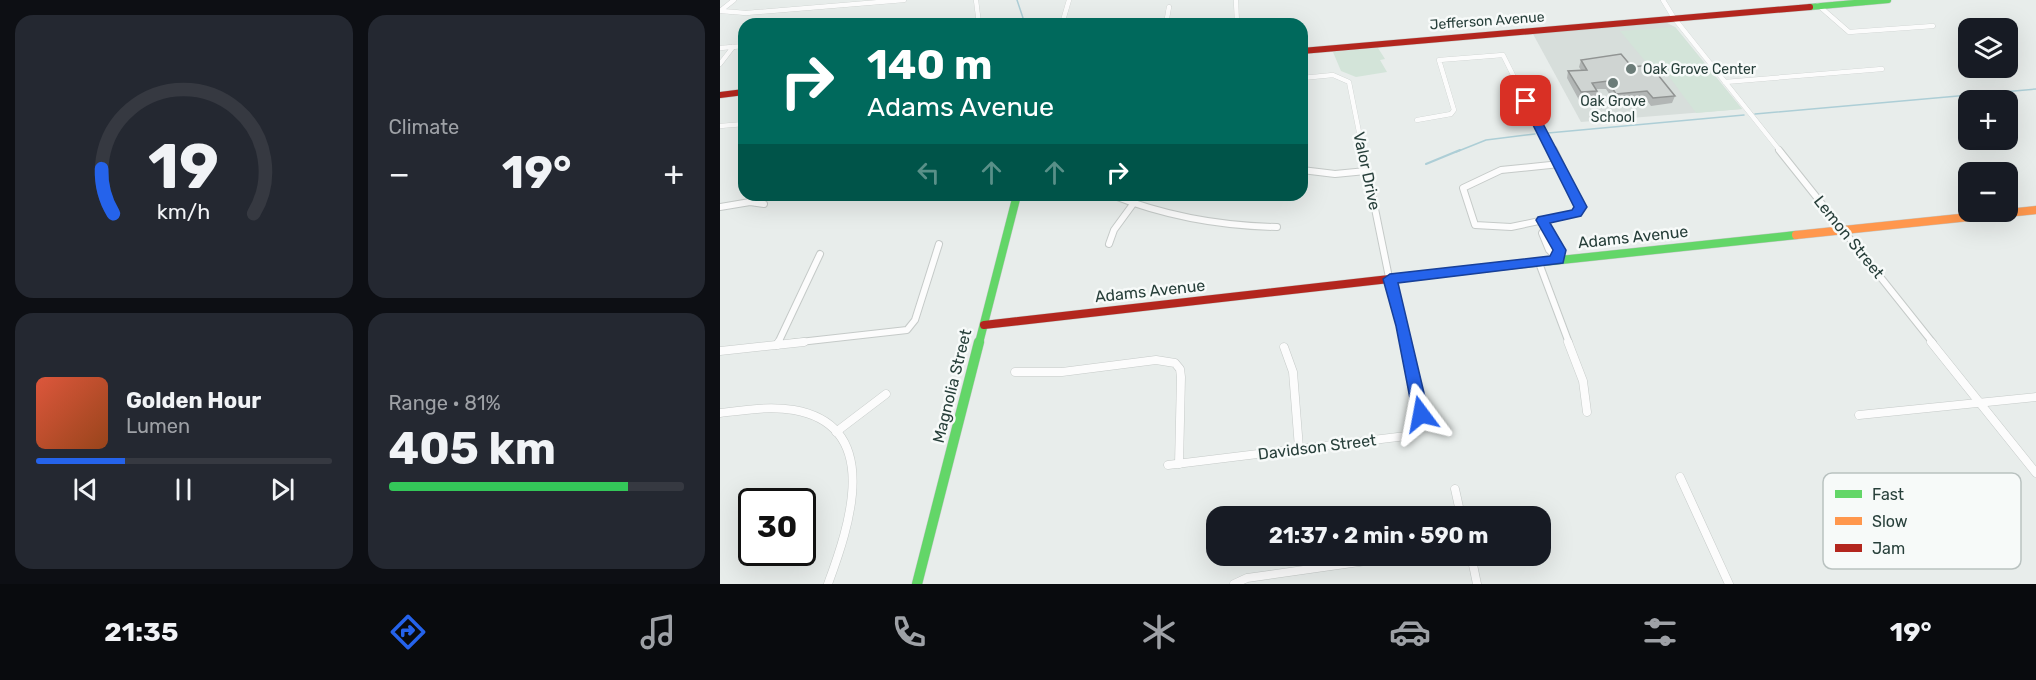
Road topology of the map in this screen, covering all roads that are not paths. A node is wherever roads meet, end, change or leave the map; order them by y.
1 (734, 0) edge
2 (904, 0) edge
3 (976, 0) edge
4 (1069, 0) edge
5 (1236, 0) edge
6 (1663, 0) edge
7 (1888, 0) edge
8 (1818, 6) junction
9 (1168, 7) dead end
10 (720, 11) edge
11 (978, 18) edge
12 (1064, 18) edge
13 (1167, 18) edge
14 (1237, 18) edge
15 (1674, 18) junction
16 (1933, 26) dead end
17 (1490, 30) junction
18 (1414, 40) junction
19 (1308, 45) edge
20 (733, 47) junction
21 (738, 47) edge
22 (720, 48) edge
23 (1308, 50) edge
24 (720, 64) edge
25 (1882, 69) dead end
26 (1308, 77) edge
27 (1725, 82) junction
28 (738, 93) edge
29 (720, 95) edge
30 (1417, 120) dead end
31 (738, 124) edge
32 (720, 126) edge
33 (1560, 165) junction
34 (1308, 171) edge
35 (1366, 171) junction
36 (1015, 201) edge
37 (1125, 201) edge
38 (764, 204) dead end
39 (1132, 204) junction
40 (720, 207) edge
41 (2036, 210) edge
42 (1542, 220) junction
43 (1277, 227) dead end
44 (1546, 228) junction
45 (1843, 231) junction
46 (1555, 240) junction
47 (1545, 241) junction
48 (939, 244) dead end
49 (1109, 244) dead end
50 (820, 254) dead end
51 (1558, 258) junction
52 (1539, 262) junction
53 (1390, 279) junction
54 (984, 325) junction
55 (777, 345) junction
56 (1284, 347) dead end
57 (720, 351) edge
58 (1016, 372) dead end
59 (886, 394) dead end
60 (2036, 397) edge
61 (1982, 404) junction
62 (1587, 412) dead end
63 (720, 413) edge
64 (1859, 415) dead end
65 (836, 432) junction
66 (1299, 448) junction
67 (1179, 464) junction
68 (1168, 465) dead end
69 (2036, 473) edge
70 (1680, 477) dead end
71 (1455, 489) dead end
72 (1459, 506) edge
73 (1331, 566) edge
74 (1473, 566) edge
75 (828, 584) edge
76 (917, 584) edge
77 (1234, 584) edge
78 (1477, 584) edge
79 (1729, 584) edge

1 - 10 street
2 - 10 street
3 - 11 street
4 - 12 street
5 - 14 street
6 - 15 street, Lemon Street
7 - 8 main road, Jefferson Avenue
8 - 15 main road, Jefferson Avenue
8 - 16 street
9 - 13 street
15 - 17 main road, Jefferson Avenue
15 - 18 main road, Jefferson Avenue
15 - 27 street, Lemon Street
17 - 18 main road
17 - 19 main road, Jefferson Avenue
18 - 23 main road, Jefferson Avenue
20 - 21 street
20 - 22 street
20 - 24 street
25 - 27 street
26 - 35 street, Valor Drive
27 - 45 street, Lemon Street
28 - 29 main road
30 - 33 street
31 - 32 street
33 - 42 street
33 - 42 street
34 - 35 street
35 - 53 street, Valor Drive
36 - 54 main road, Magnolia Street
37 - 39 street
38 - 40 street
39 - 43 street
39 - 49 street
41 - 45 main road, Adams Avenue
42 - 44 street
44 - 46 street
44 - 47 street
45 - 51 main road, Adams Avenue
45 - 61 street, Lemon Street
46 - 47 street
46 - 51 street
47 - 51 street
48 - 55 street
50 - 55 street
51 - 52 main road, Adams Avenue
52 - 53 main road, Adams Avenue
52 - 62 street
53 - 54 main road, Adams Avenue
53 - 66 street, Davidson Street
54 - 76 main road, Magnolia Street
55 - 57 street
56 - 66 street
58 - 67 street
59 - 65 street
60 - 61 street
61 - 64 street
61 - 69 street, Lemon Street
63 - 65 street
65 - 75 street
66 - 67 street, Davidson Street
67 - 68 street, Davidson Street
70 - 79 street
71 - 72 street
73 - 77 street
74 - 78 street

